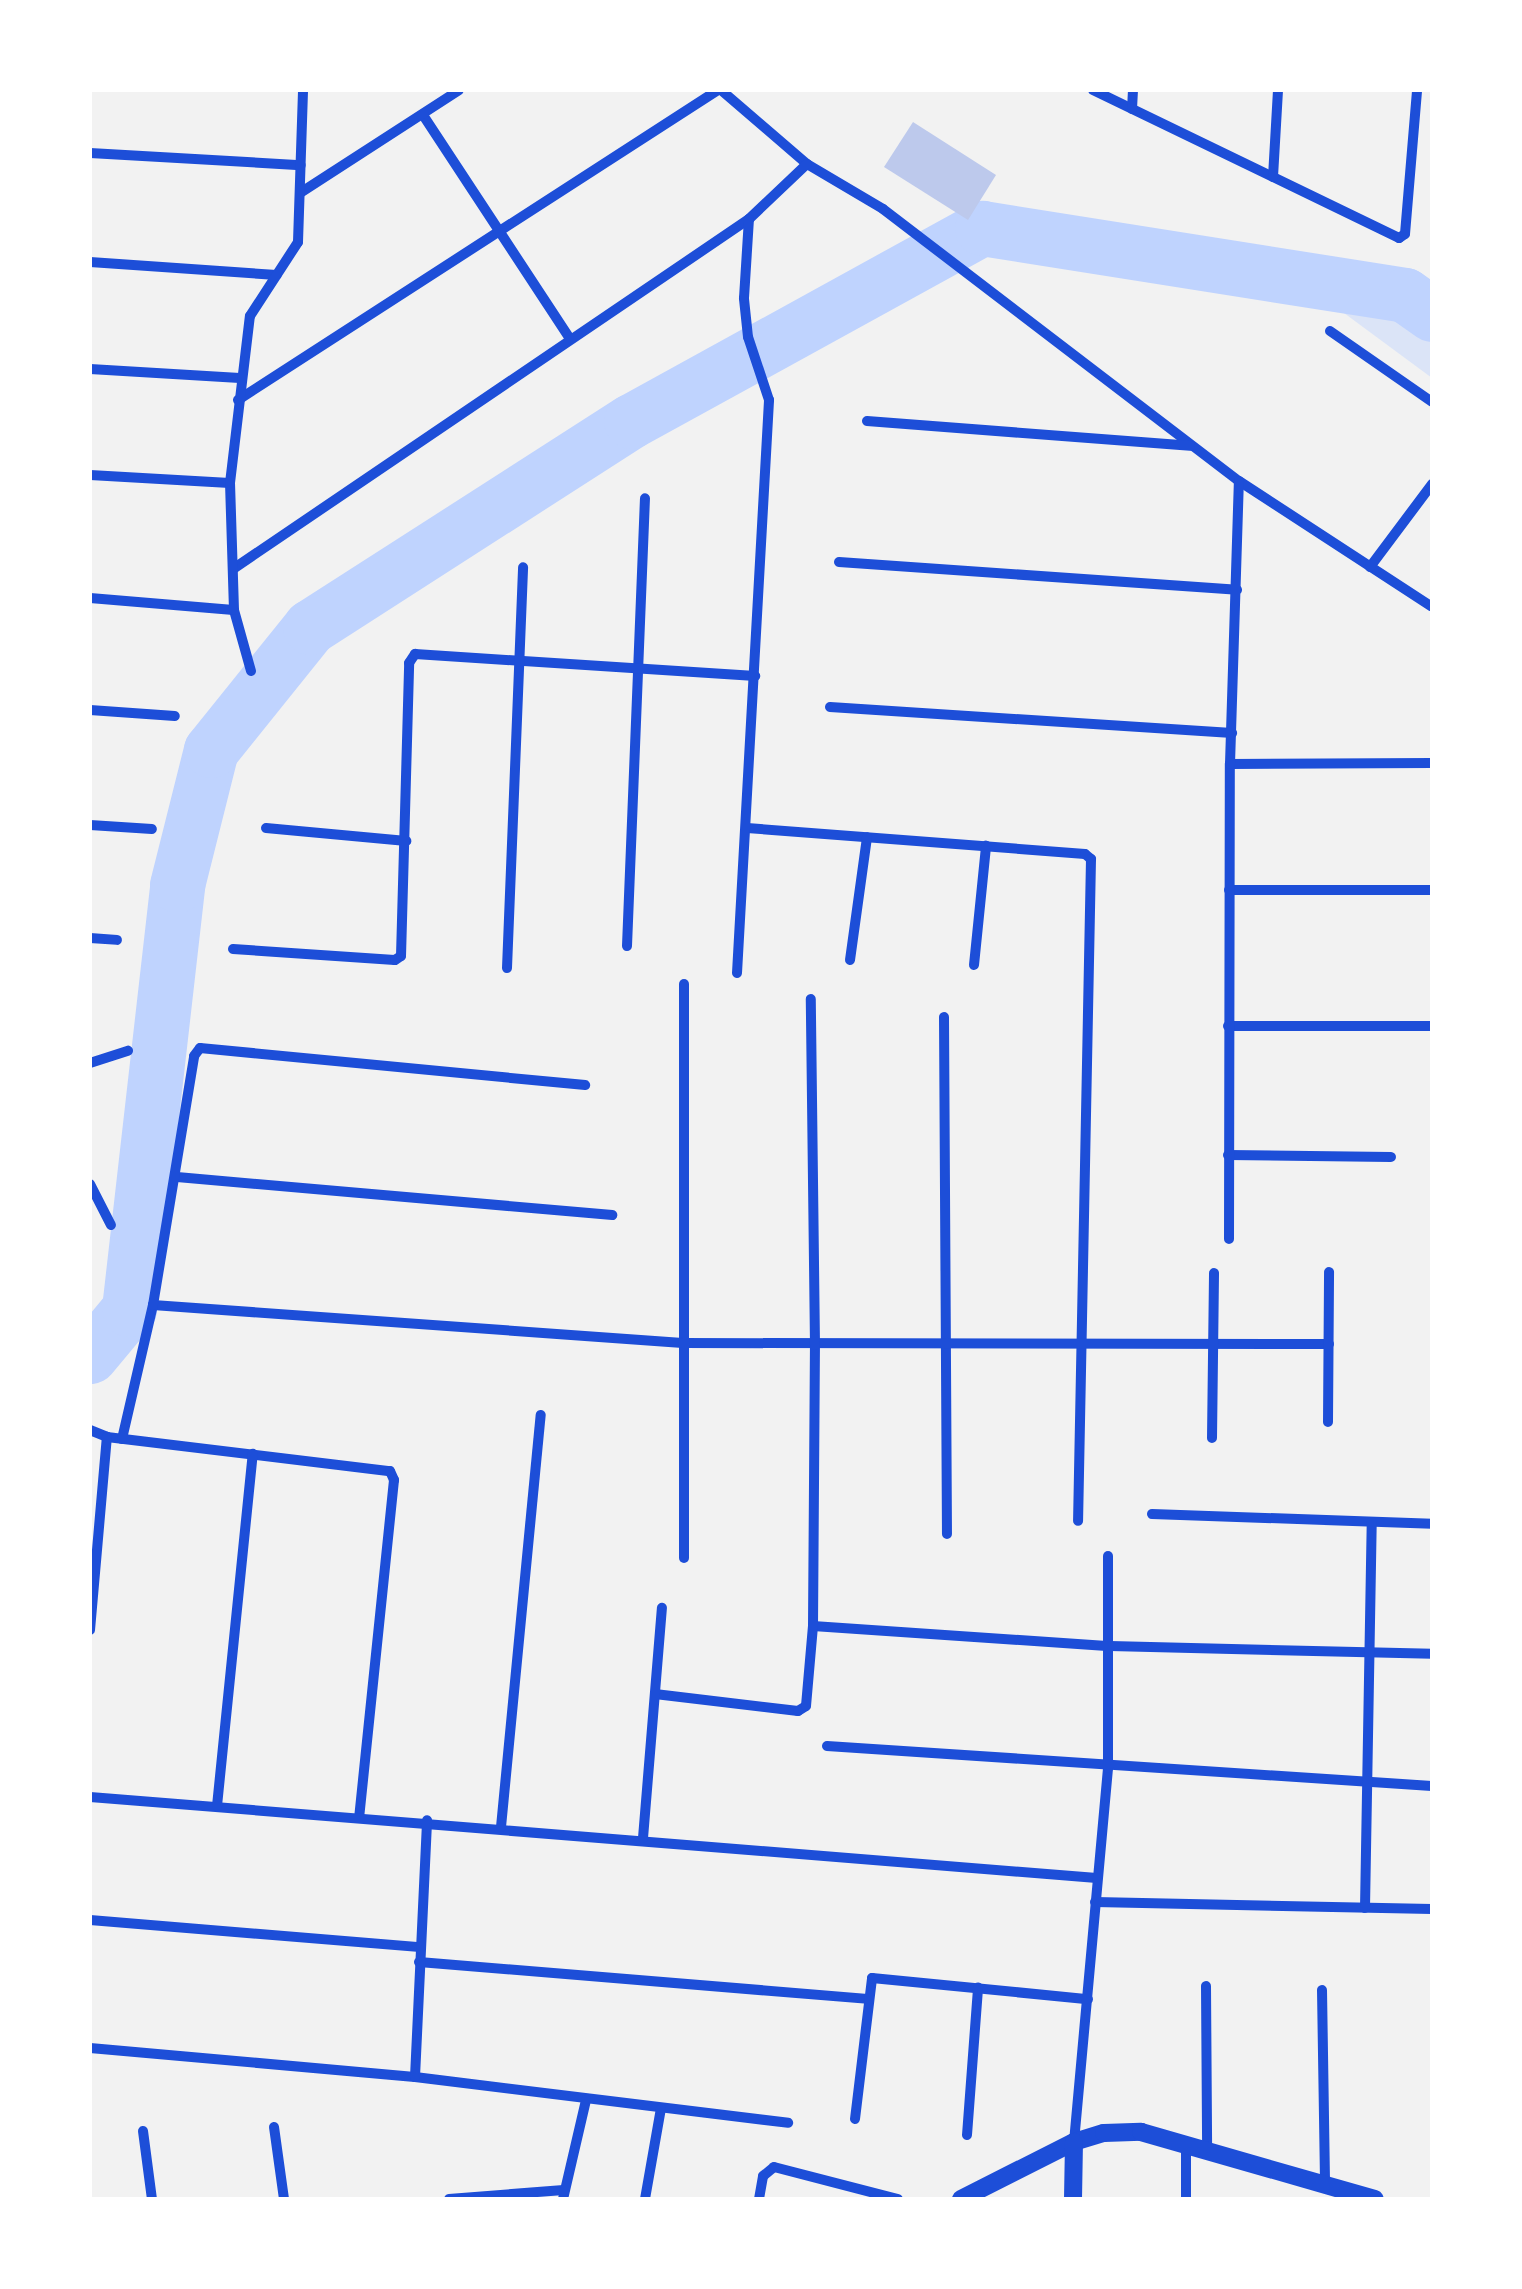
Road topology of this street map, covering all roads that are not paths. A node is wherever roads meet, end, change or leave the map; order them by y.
1 (303, 90) edge
2 (459, 90) edge
3 (719, 90) edge
4 (1093, 90) edge
5 (1133, 90) edge
6 (1278, 90) edge
7 (1417, 90) edge
8 (1132, 109) junction
9 (423, 115) junction
10 (90, 152) edge
11 (301, 164) junction
12 (807, 164) junction
13 (1273, 177) junction
14 (300, 193) junction
15 (749, 219) junction
16 (497, 232) junction
17 (90, 262) edge
18 (277, 275) junction
19 (1330, 331) dead end
20 (570, 340) junction
21 (90, 369) edge
22 (240, 378) junction
23 (238, 400) junction
24 (1432, 402) edge
25 (867, 421) dead end
26 (1194, 447) junction
27 (90, 475) edge
28 (1239, 481) junction
29 (230, 483) junction
30 (1432, 484) edge
31 (645, 498) dead end
32 (840, 562) dead end
33 (523, 567) dead end
34 (1370, 567) junction
35 (232, 569) junction
36 (1237, 590) junction
37 (90, 598) edge
38 (1432, 608) edge
39 (234, 610) junction
40 (518, 660) junction
41 (639, 668) junction
42 (251, 671) dead end
43 (755, 676) junction
44 (830, 707) dead end
45 (90, 710) edge
46 (175, 716) dead end
47 (1232, 732) junction
48 (1432, 762) edge
49 (1230, 764) junction
50 (90, 825) edge
51 (266, 828) dead end
52 (748, 828) junction
53 (152, 830) dead end
54 (867, 837) junction
55 (406, 841) junction
56 (986, 846) junction
57 (1229, 890) junction
58 (1432, 890) edge
59 (90, 938) edge
60 (116, 940) dead end
61 (627, 946) dead end
62 (233, 949) dead end
63 (850, 960) dead end
64 (974, 965) dead end
65 (507, 968) dead end
66 (736, 973) dead end
67 (684, 984) dead end
68 (811, 999) dead end
69 (944, 1017) dead end
70 (1228, 1026) junction
71 (1432, 1026) edge
72 (128, 1052) dead end
73 (90, 1064) edge
74 (585, 1085) dead end
75 (1228, 1155) junction
76 (1391, 1157) dead end
77 (176, 1177) junction
78 (90, 1184) edge
79 (612, 1216) dead end
80 (111, 1224) dead end
81 (1228, 1239) dead end
82 (1328, 1272) dead end
83 (1214, 1273) dead end
84 (153, 1306) junction
85 (684, 1342) junction
86 (1082, 1344) junction
87 (1329, 1344) junction
88 (815, 1346) junction
89 (944, 1346) junction
90 (1212, 1347) junction
91 (541, 1414) dead end
92 (1328, 1422) dead end
93 (90, 1430) edge
94 (107, 1437) junction
95 (1212, 1438) dead end
96 (122, 1439) junction
97 (252, 1454) junction
98 (1152, 1514) dead end
99 (1078, 1521) dead end
100 (1372, 1522) junction
101 (1432, 1524) edge
102 (947, 1534) dead end
103 (1108, 1556) dead end
104 (684, 1558) dead end
105 (662, 1608) dead end
106 (812, 1626) junction
107 (90, 1630) edge
108 (1110, 1646) junction
109 (1370, 1653) junction
110 (1432, 1654) edge
111 (654, 1694) junction
112 (828, 1746) dead end
113 (1108, 1768) junction
114 (1367, 1783) junction
115 (1432, 1786) edge
116 (90, 1796) edge
117 (217, 1806) junction
118 (359, 1816) junction
119 (427, 1820) junction
120 (501, 1828) junction
121 (643, 1838) junction
122 (1097, 1878) junction
123 (1095, 1902) junction
124 (1365, 1908) junction
125 (1432, 1909) edge
126 (90, 1920) edge
127 (420, 1947) junction
128 (419, 1962) junction
129 (1206, 1986) dead end
130 (978, 1987) junction
131 (1322, 1990) dead end
132 (867, 1999) junction
133 (1088, 1999) junction
134 (90, 2048) edge
135 (414, 2077) junction
136 (586, 2100) junction
137 (661, 2108) junction
138 (856, 2119) dead end
139 (788, 2124) dead end
140 (274, 2126) dead end
141 (143, 2130) dead end
142 (967, 2135) dead end
143 (1074, 2142) junction
144 (1186, 2142) junction
145 (1206, 2148) junction
146 (1325, 2184) junction
147 (564, 2194) edge
148 (152, 2199) edge
149 (284, 2199) edge
150 (448, 2199) edge
151 (645, 2199) edge
152 (759, 2199) edge
153 (898, 2199) edge
154 (961, 2199) edge
155 (1073, 2199) edge
156 (1186, 2199) edge
157 (1376, 2199) edge

1 - 11 street
2 - 9 street
3 - 12 street
3 - 16 street
4 - 8 street
5 - 8 street
6 - 13 street
7 - 13 street
8 - 13 street
9 - 14 street
9 - 16 street
10 - 11 street
11 - 14 street
12 - 15 street
12 - 26 street
14 - 18 street
15 - 20 street
15 - 43 street
16 - 20 street
16 - 23 street
17 - 18 street
18 - 22 street
19 - 24 street
20 - 35 street
21 - 22 street
22 - 23 street
23 - 29 street
25 - 26 street
26 - 28 street
27 - 29 street
28 - 34 street
28 - 36 street
29 - 35 street
30 - 34 street
31 - 41 street
32 - 36 street
33 - 40 street
34 - 38 street
35 - 39 street
36 - 47 street
37 - 39 street
39 - 42 street
40 - 41 street
40 - 55 street
40 - 65 street
41 - 43 street
41 - 61 street
43 - 52 street
44 - 47 street
45 - 46 street
47 - 49 street
48 - 49 street
49 - 57 street
50 - 53 street
51 - 55 street
52 - 54 street
52 - 66 street
54 - 56 street
54 - 63 street
55 - 62 street
56 - 64 street
56 - 86 street
57 - 58 street
57 - 70 street
59 - 60 street
67 - 85 street
68 - 88 street
69 - 89 street
70 - 71 street
70 - 75 street
72 - 73 street
74 - 77 street
75 - 76 street
75 - 81 street
77 - 79 street
77 - 84 street
78 - 80 street
82 - 87 street
83 - 90 street
84 - 85 street
84 - 96 street
85 - 88 street
85 - 104 street
86 - 89 street
86 - 90 street
86 - 99 street
87 - 90 street
87 - 92 street
88 - 89 street
88 - 106 street
89 - 102 street
90 - 95 street
91 - 120 street
93 - 94 street
94 - 96 street
94 - 107 street
96 - 97 street
97 - 117 street
97 - 118 street
98 - 100 street
100 - 101 street
100 - 109 street
103 - 108 street
105 - 111 street
106 - 108 street
106 - 111 street
108 - 109 street
108 - 113 street
109 - 110 street
109 - 114 street
111 - 121 street
112 - 113 street
113 - 114 street
113 - 122 street
114 - 115 street
114 - 124 street
116 - 117 street
117 - 118 street
118 - 119 street
119 - 120 street
119 - 127 street
120 - 121 street
121 - 122 street
122 - 123 street
123 - 124 street
123 - 133 street
124 - 125 street
126 - 127 street
127 - 128 street
128 - 132 street
128 - 135 street
129 - 145 street
130 - 132 street
130 - 133 street
130 - 142 street
131 - 146 street
132 - 138 street
133 - 143 street
134 - 135 street
135 - 136 street
136 - 137 street
136 - 147 street
137 - 139 street
137 - 151 street
140 - 149 street
141 - 148 street
143 - 144 street
143 - 154 street
143 - 155 street
144 - 145 street
144 - 156 street
145 - 146 street
146 - 157 street
147 - 150 street
152 - 153 street

